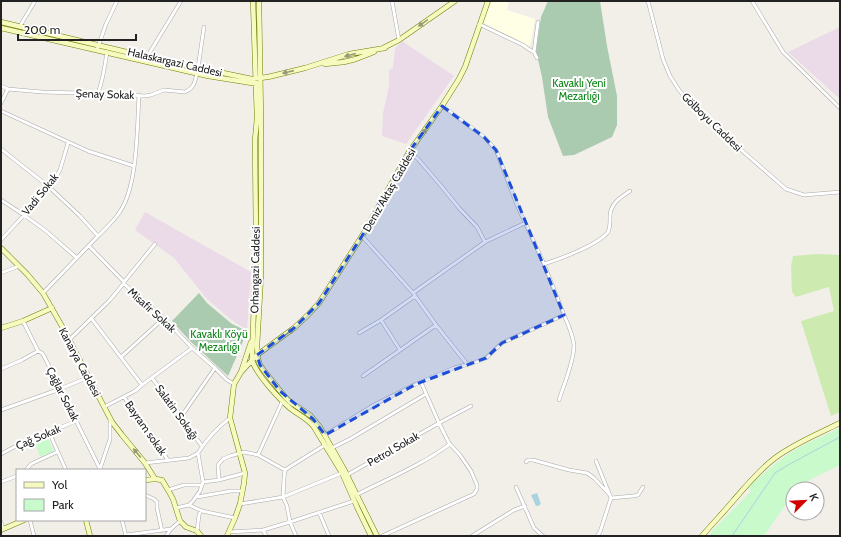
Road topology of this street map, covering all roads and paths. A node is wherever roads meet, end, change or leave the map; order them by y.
1 (35, 1) edge
2 (117, 1) edge
3 (181, 1) edge
4 (254, 1) edge
5 (258, 1) edge
6 (392, 1) edge
7 (455, 1) edge
8 (488, 1) edge
9 (648, 1) edge
10 (752, 1) edge
11 (256, 17) junction
12 (1, 22) edge
13 (538, 22) dead end
14 (479, 24) junction
15 (20, 26) junction
16 (204, 27) dead end
17 (1, 28) edge
18 (399, 40) junction
19 (97, 47) junction
20 (107, 52) junction
21 (534, 52) junction
22 (537, 58) dead end
23 (146, 59) junction
24 (198, 71) junction
25 (258, 81) junction
26 (1, 86) edge
27 (8, 90) junction
28 (98, 94) junction
29 (139, 95) junction
30 (1, 103) edge
31 (442, 106) junction
32 (840, 108) edge
33 (1, 111) edge
34 (68, 142) junction
35 (1, 149) edge
36 (409, 152) junction
37 (134, 166) junction
38 (48, 186) junction
39 (630, 191) dead end
40 (840, 192) edge
41 (1, 200) edge
42 (24, 214) junction
43 (525, 223) junction
44 (258, 235) junction
45 (98, 236) junction
46 (362, 236) junction
47 (1, 240) edge
48 (485, 242) junction
49 (155, 244) dead end
50 (89, 246) junction
51 (1, 248) edge
52 (77, 258) junction
53 (544, 264) junction
54 (19, 266) junction
55 (1, 273) edge
56 (255, 280) junction
57 (261, 281) junction
58 (124, 283) junction
59 (43, 293) junction
60 (414, 295) junction
61 (52, 308) junction
62 (564, 315) junction
63 (91, 318) junction
64 (164, 318) junction
65 (381, 320) junction
66 (23, 321) junction
67 (436, 324) junction
68 (1, 328) edge
69 (359, 333) dead end
70 (253, 337) junction
71 (70, 340) junction
72 (192, 348) junction
73 (400, 350) junction
74 (38, 351) junction
75 (257, 355) junction
76 (121, 356) junction
77 (252, 360) junction
78 (467, 364) junction
79 (215, 368) junction
80 (1, 369) edge
81 (257, 370) junction
82 (241, 372) junction
83 (363, 376) dead end
84 (88, 377) junction
85 (152, 378) junction
86 (421, 382) junction
87 (234, 384) junction
88 (142, 385) junction
89 (60, 389) junction
90 (426, 394) junction
91 (124, 397) junction
92 (559, 400) dead end
93 (282, 402) junction
94 (471, 406) dead end
95 (104, 407) junction
96 (1, 410) edge
97 (181, 417) junction
98 (110, 418) junction
99 (230, 418) junction
100 (76, 421) junction
101 (439, 423) junction
102 (840, 423) edge
103 (117, 429) junction
104 (50, 432) junction
105 (325, 435) junction
106 (110, 439) junction
107 (449, 443) junction
108 (325, 445) junction
109 (202, 446) junction
110 (332, 448) junction
111 (57, 452) junction
112 (198, 453) junction
113 (240, 453) junction
114 (1, 454) edge
115 (258, 455) junction
116 (168, 460) junction
117 (596, 461) dead end
118 (526, 462) dead end
119 (145, 463) junction
120 (27, 469) edge
121 (66, 469) edge
122 (100, 469) edge
123 (100, 469) edge
124 (285, 470) junction
125 (245, 473) junction
126 (342, 474) junction
127 (347, 475) junction
128 (16, 476) edge
129 (155, 479) junction
130 (146, 480) edge
131 (219, 480) junction
132 (1, 482) edge
133 (203, 484) junction
134 (516, 487) dead end
135 (643, 487) dead end
136 (168, 490) junction
137 (243, 491) junction
138 (146, 495) edge
139 (356, 495) junction
140 (196, 497) junction
141 (284, 497) junction
142 (610, 497) junction
143 (354, 500) junction
144 (189, 504) junction
145 (240, 504) junction
146 (525, 506) junction
147 (176, 508) junction
148 (201, 510) junction
149 (319, 512) junction
150 (235, 518) junction
151 (22, 521) edge
152 (30, 521) edge
153 (86, 521) edge
154 (122, 521) edge
155 (180, 521) junction
156 (1, 522) edge
157 (290, 522) junction
158 (2, 529) edge
159 (171, 530) junction
160 (263, 530) junction
161 (162, 531) junction
162 (196, 531) junction
163 (228, 534) edge
164 (34, 536) edge
165 (90, 536) edge
166 (126, 536) edge
167 (166, 536) edge
168 (202, 536) edge
169 (266, 536) edge
170 (296, 536) edge
171 (329, 536) edge
172 (371, 536) edge
173 (377, 536) edge
174 (382, 536) edge
175 (472, 536) edge
176 (543, 536) edge
177 (597, 536) edge
178 (702, 536) edge

1 - 15 street
2 - 19 street
3 - 23 street
4 - 11 main road
5 - 11 main road
6 - 18 street
7 -> 18 main road
8 - 14 main road, Deniz Aktaş Caddesi
9 - 40 street, Gölboyu Caddesi
10 - 32 street
11 - 25 main road, Orhangazi Caddesi
12 - 15 main road, Halaskargazi Caddesi
13 - 21 street
14 - 21 street
14 - 31 main road, Deniz Aktaş Caddesi
15 - 19 main road, Halaskargazi Caddesi
16 - 24 street
17 - 19 main road
18 -> 25 main road
19 - 20 main road
19 - 23 main road, Halaskargazi Caddesi
20 - 23 main road
20 - 28 street
21 - 22 street
23 - 24 main road
24 - 25 main road
24 - 29 street, Şenay Sokak
25 - 44 main road, Orhangazi Caddesi
26 - 27 street, Şenay Sokak
27 - 28 street, Şenay Sokak
27 - 30 street
28 - 29 street, Şenay Sokak
29 - 37 street
36 -> 31 main road, Deniz Aktaş Caddesi
31 - 43 street
33 - 34 street
34 - 37 street
34 - 38 street, Vadi Sokak
35 - 38 street
36 - 46 main road, Deniz Aktaş Caddesi
36 - 48 street
37 - 45 street
38 - 42 street, Vadi Sokak
38 - 45 street
39 - 53 street
41 - 42 street
42 - 47 street, Vadi Sokak
42 - 52 street
43 - 48 street
43 - 53 street
44 - 56 main road, Orhangazi Caddesi
44 - 57 main road, Orhangazi Caddesi
45 - 50 street
46 - 60 street
75 -> 46 main road, Deniz Aktaş Caddesi
48 - 60 street
49 - 58 street
50 - 52 street
50 - 58 street, Misafir Sokak
51 - 54 main road, Kanarya Caddesi
52 - 59 street
53 - 62 street
54 - 55 street
54 - 59 main road, Kanarya Caddesi
56 - 57 main road
56 - 70 main road, Orhangazi Caddesi
57 - 75 main road, Orhangazi Caddesi
58 - 63 street
58 - 64 street, Misafir Sokak
59 - 61 main road, Kanarya Caddesi
60 - 65 street
60 - 67 street
61 - 66 main road
61 - 71 main road, Kanarya Caddesi
62 - 78 street
62 - 92 street
63 - 71 street
63 - 76 street
64 - 72 street, Misafir Sokak
64 - 76 street
65 - 69 street
65 - 73 street
66 - 68 main road
66 - 74 street, Çağlar Sokak
67 - 73 street
67 - 78 street
70 - 77 main road, Orhangazi Caddesi
70 - 82 main road
71 - 84 main road, Kanarya Caddesi
72 - 79 street, Misafir Sokak
72 - 85 street
73 - 83 street
74 - 80 street
74 - 89 street, Çağlar Sokak
75 - 77 main road, Deniz Aktaş Caddesi
75 - 105 main road, Orhangazi Caddesi
76 - 88 street
77 - 81 main road, Orhangazi Caddesi
77 - 82 main road, Deniz Aktaş Caddesi
78 - 86 street
79 - 87 street, Misafir Sokak
79 - 97 street
81 - 82 main road
81 - 93 main road, Orhangazi Caddesi
82 - 87 main road
84 - 89 street
84 - 95 main road, Kanarya Caddesi
85 - 88 street
85 - 97 street, Salatin Sokağı
86 - 90 street
86 - 105 street
87 - 99 main road
88 - 91 street
89 - 96 street
89 - 100 street, Çağlar Sokak
90 - 101 street
90 - 110 street
91 - 95 street
91 - 116 street, Bayram sokak
93 - 108 main road, Orhangazi Caddesi
93 - 115 street
94 - 101 street, Petrol Sokak
95 - 98 main road, Kanarya Caddesi
97 - 109 street, Salatin Sokağı
98 - 103 main road, Kanarya Caddesi
98 - 106 street
99 - 109 street
99 - 113 main road
100 - 104 street, Çağ Sokak
100 - 122 street, Çağlar Sokak
101 - 107 street
101 - 127 street, Petrol Sokak
102 - 178 main road
103 - 106 street
119 -> 103 main road, Kanarya Caddesi
104 - 111 street
104 - 114 street, Çağ Sokak
105 - 110 main road, Orhangazi Caddesi
106 - 123 street
107 - 139 street
107 - 174 street
108 - 124 street
108 - 126 main road, Orhangazi Caddesi
109 - 112 street
110 - 127 main road, Orhangazi Caddesi
111 - 120 street
111 - 121 street
112 - 116 street
112 - 133 street
113 - 115 street
113 - 125 main road
113 - 131 street
115 - 124 street
116 - 119 street
117 - 142 street
118 - 142 street
119 - 129 main road, Kanarya Caddesi
124 - 141 street
125 - 131 street
125 - 137 main road
126 - 141 street
126 - 143 main road, Orhangazi Caddesi
127 - 139 main road, Orhangazi Caddesi
128 - 132 street
129 - 130 main road
129 - 136 main road, Kanarya Caddesi
131 - 133 street
133 - 136 street
133 - 140 street
134 - 146 street
135 - 142 street
136 - 147 main road
137 - 140 street
137 - 145 main road
138 - 161 street
139 - 173 main road, Orhangazi Caddesi
140 - 144 street
141 - 145 street
141 - 157 street
142 - 177 street
143 - 149 street
143 - 172 main road, Orhangazi Caddesi
144 - 147 street
144 - 148 street
145 - 150 main road
146 - 175 street
146 - 176 street
147 - 155 main road
148 - 150 street
148 - 162 street
149 - 157 street
149 - 171 street
150 - 163 main road
151 - 158 main road
152 - 164 street
153 - 165 main road
154 - 166 street
155 - 159 street
155 - 162 main road
156 - 158 street
157 - 160 street
157 - 170 street
159 - 161 street
159 - 167 street
160 - 163 street
160 - 169 street
161 - 166 street
162 - 168 main road

